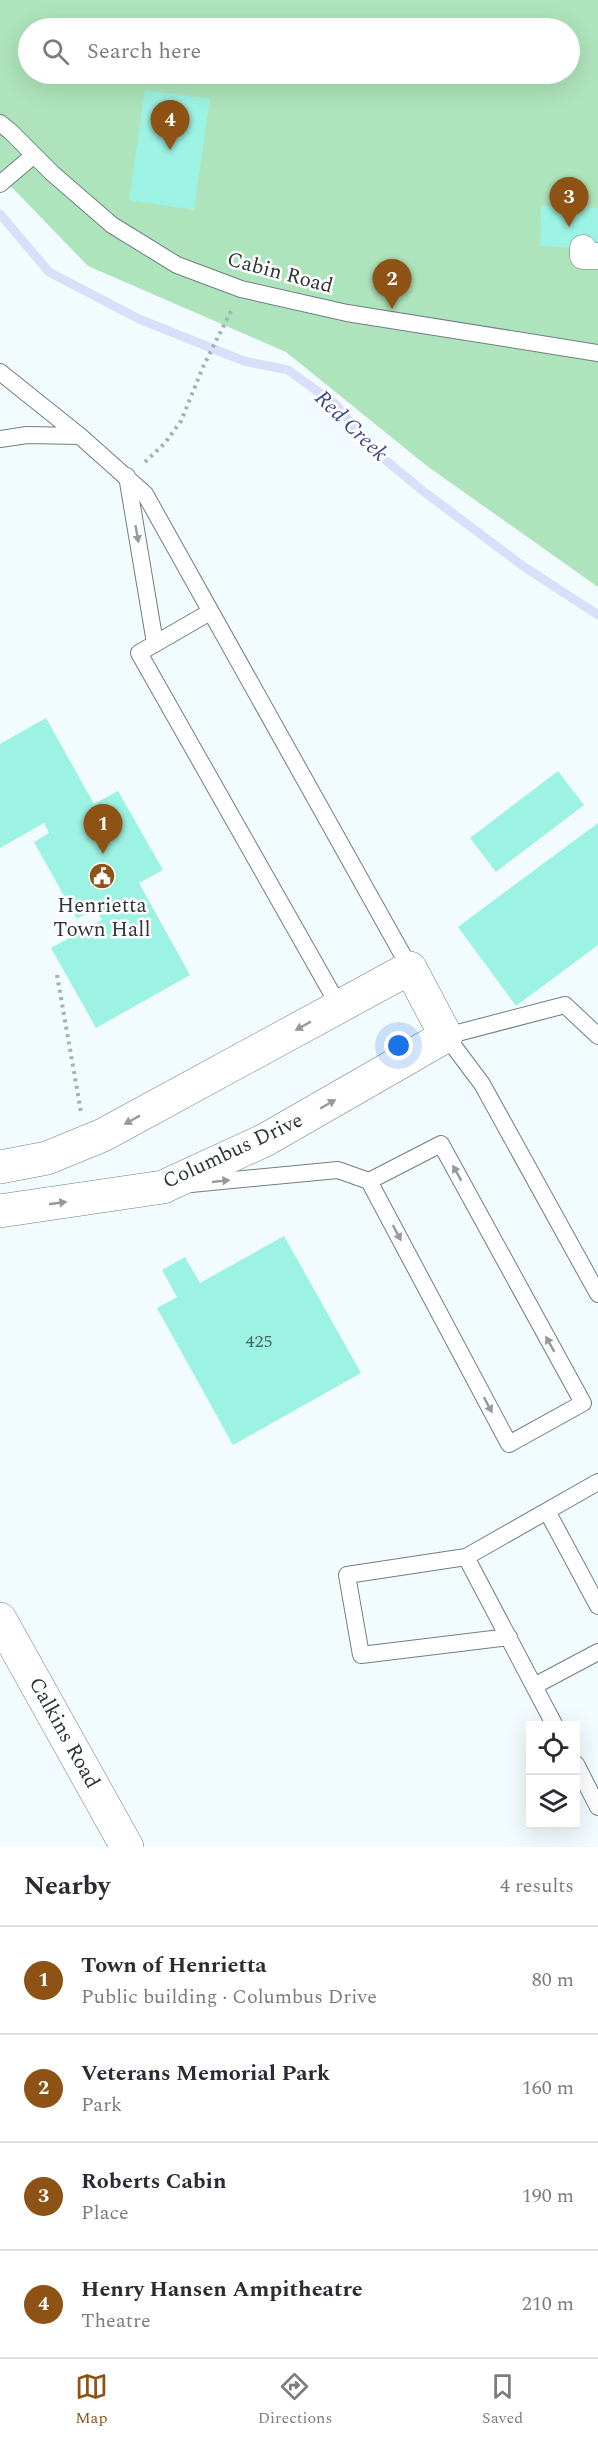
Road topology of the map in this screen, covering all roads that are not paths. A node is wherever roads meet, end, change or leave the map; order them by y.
1 (0, 123) edge
2 (34, 155) junction
3 (0, 184) edge
4 (598, 353) edge
5 (0, 372) edge
6 (80, 436) junction
7 (0, 439) edge
8 (133, 472) junction
9 (210, 612) junction
10 (155, 643) junction
11 (410, 968) junction
12 (339, 1006) junction
13 (446, 1036) junction
14 (598, 1036) edge
15 (0, 1167) edge
16 (369, 1181) junction
17 (163, 1187) junction
18 (0, 1211) edge
19 (598, 1294) edge
20 (598, 1482) edge
21 (547, 1511) junction
22 (466, 1557) junction
23 (598, 1606) edge
24 (0, 1619) edge
25 (509, 1637) junction
26 (598, 1652) edge
27 (534, 1686) junction
28 (553, 1721) edge
29 (580, 1772) edge
30 (598, 1807) edge
31 (127, 1847) edge

1 - 2 lane, Cabin Road
2 - 3 lane
2 - 4 lane, Cabin Road
5 - 6 lane
6 - 7 lane
6 - 8 lane
8 - 9 lane
8 -> 10 lane
9 - 10 lane
9 - 11 lane
10 - 12 lane
11 - 12 street
11 - 13 street
12 -> 15 street
13 - 14 lane
17 -> 13 street, Columbus Drive
13 - 19 lane
16 -> 16 lane
17 -> 16 lane
18 -> 17 street, Columbus Drive
20 - 21 lane
21 - 22 lane
21 - 23 lane
22 - 25 lane
22 - 25 lane
24 - 31 street, Calkins Road
25 - 27 lane
26 - 27 lane
27 - 28 lane
29 - 30 lane

